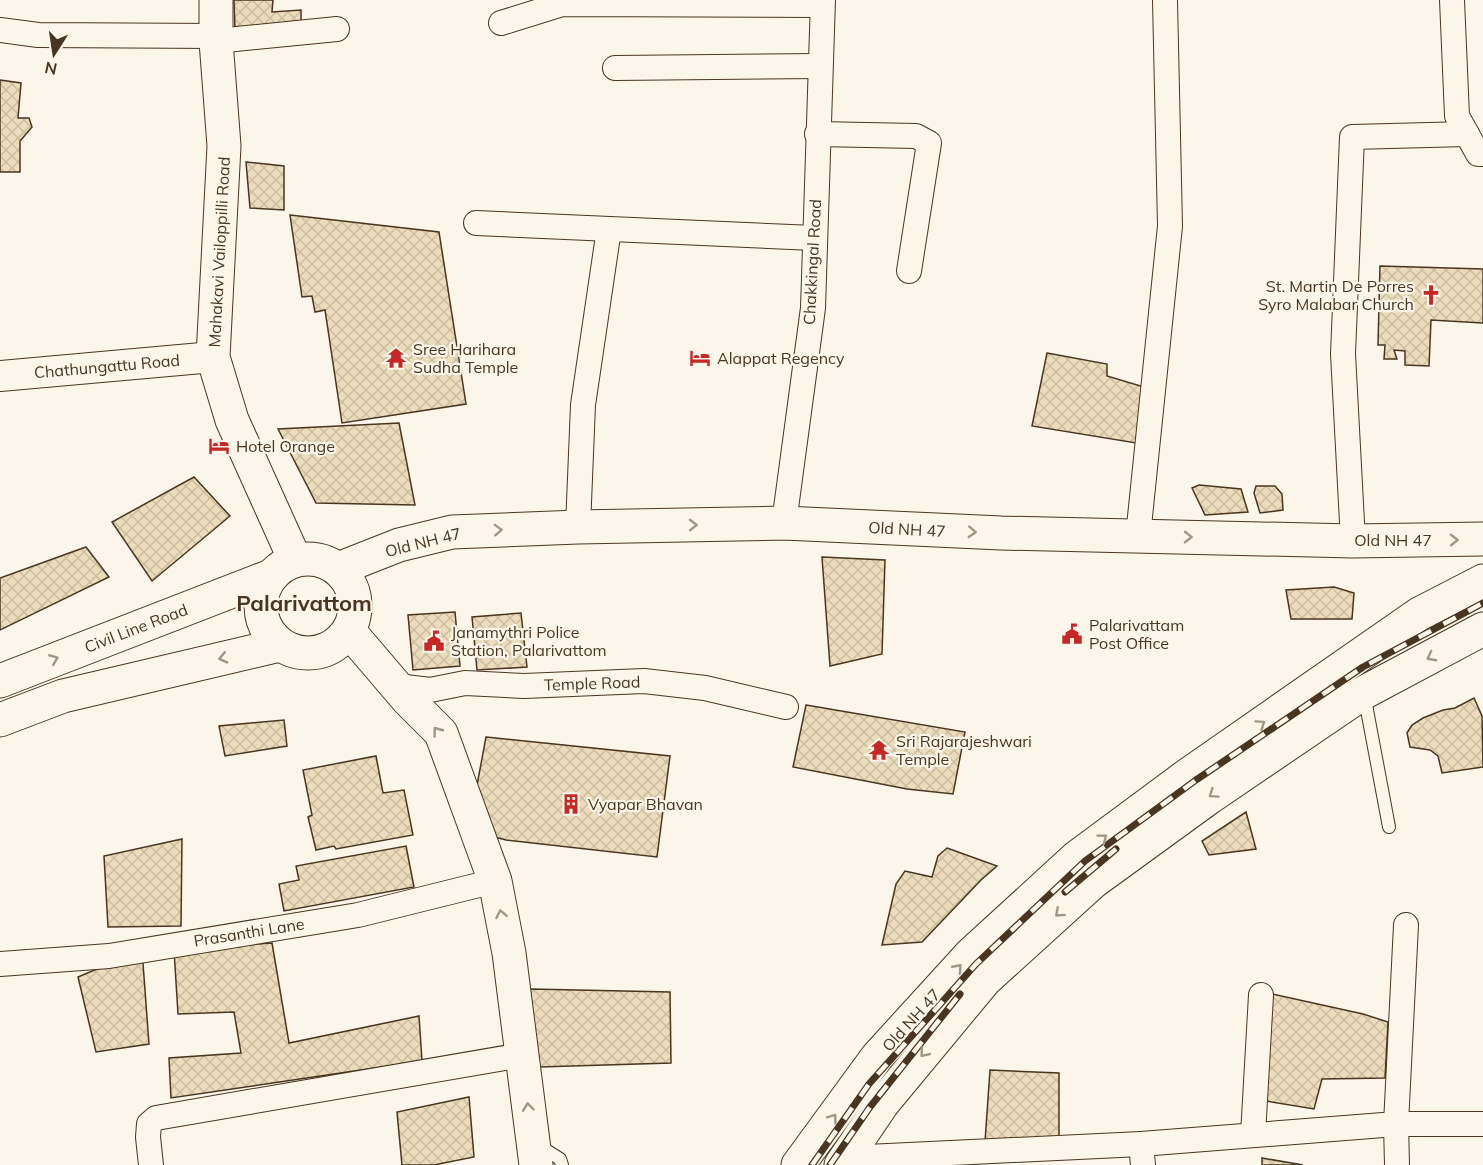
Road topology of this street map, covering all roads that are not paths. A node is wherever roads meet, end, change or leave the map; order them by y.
1 (216, 0) edge
2 (1165, 0) edge
3 (1452, 0) edge
4 (822, 3) edge
5 (501, 22) dead end
6 (337, 29) dead end
7 (0, 30) edge
8 (216, 39) junction
9 (819, 66) junction
10 (615, 68) dead end
11 (817, 134) junction
12 (1467, 134) junction
13 (1483, 154) edge
14 (476, 223) dead end
15 (609, 229) junction
16 (814, 238) junction
17 (909, 271) dead end
18 (213, 357) junction
19 (0, 376) edge
20 (784, 524) junction
21 (578, 527) junction
22 (1138, 536) junction
23 (1483, 539) edge
24 (1353, 541) junction
25 (283, 568) junction
26 (338, 569) junction
27 (1483, 581) edge
28 (1483, 629) edge
29 (349, 631) junction
30 (280, 645) junction
31 (0, 681) edge
32 (397, 686) junction
33 (1363, 693) junction
34 (786, 707) dead end
35 (0, 720) edge
36 (1389, 827) dead end
37 (495, 881) junction
38 (1406, 925) dead end
39 (0, 964) edge
40 (1261, 995) dead end
41 (522, 1055) junction
42 (1396, 1124) junction
43 (1483, 1124) edge
44 (1253, 1135) junction
45 (534, 1154) edge
46 (1142, 1154) edge
47 (844, 1161) edge
48 (152, 1165) edge
49 (562, 1165) edge
50 (798, 1165) edge
51 (1397, 1165) edge

1 - 8 main road, Mahakavi Vailoppilli Road
2 - 22 street
3 - 12 street
4 - 5 street
4 - 9 street, Chakkingal Road
6 - 8 street
7 - 8 street
8 - 18 main road, Mahakavi Vailoppilli Road
9 - 10 street
9 - 11 street, Chakkingal Road
11 - 16 street, Chakkingal Road
11 - 17 street
12 - 13 street
12 - 24 street
14 - 15 street
15 - 16 street
15 - 21 street
16 - 20 street, Chakkingal Road
18 - 19 street, Chathungattu Road
18 - 25 main road, Mahakavi Vailoppilli Road
21 -> 20 main road, Old NH 47
20 -> 22 main road, Old NH 47
26 -> 21 main road, Old NH 47
22 -> 24 main road, Old NH 47
24 -> 23 main road, Old NH 47
25 - 26 main road
25 - 30 main road
31 -> 25 main road, Civil Line Road
26 - 29 main road
50 -> 27 main road, Old NH 47
28 -> 33 main road, Old NH 47
29 - 30 main road
29 - 32 main road
30 -> 35 main road
32 - 34 street, Temple Road
37 -> 32 main road
33 - 36 lane
33 -> 47 main road, Old NH 47
37 - 39 street, Prasanthi Lane
41 -> 37 main road
38 - 42 street
40 - 44 street
45 -> 41 main road
41 - 48 street
42 - 43 street
42 - 44 street
42 - 51 street
44 - 46 street
45 - 49 lane
46 - 47 street

